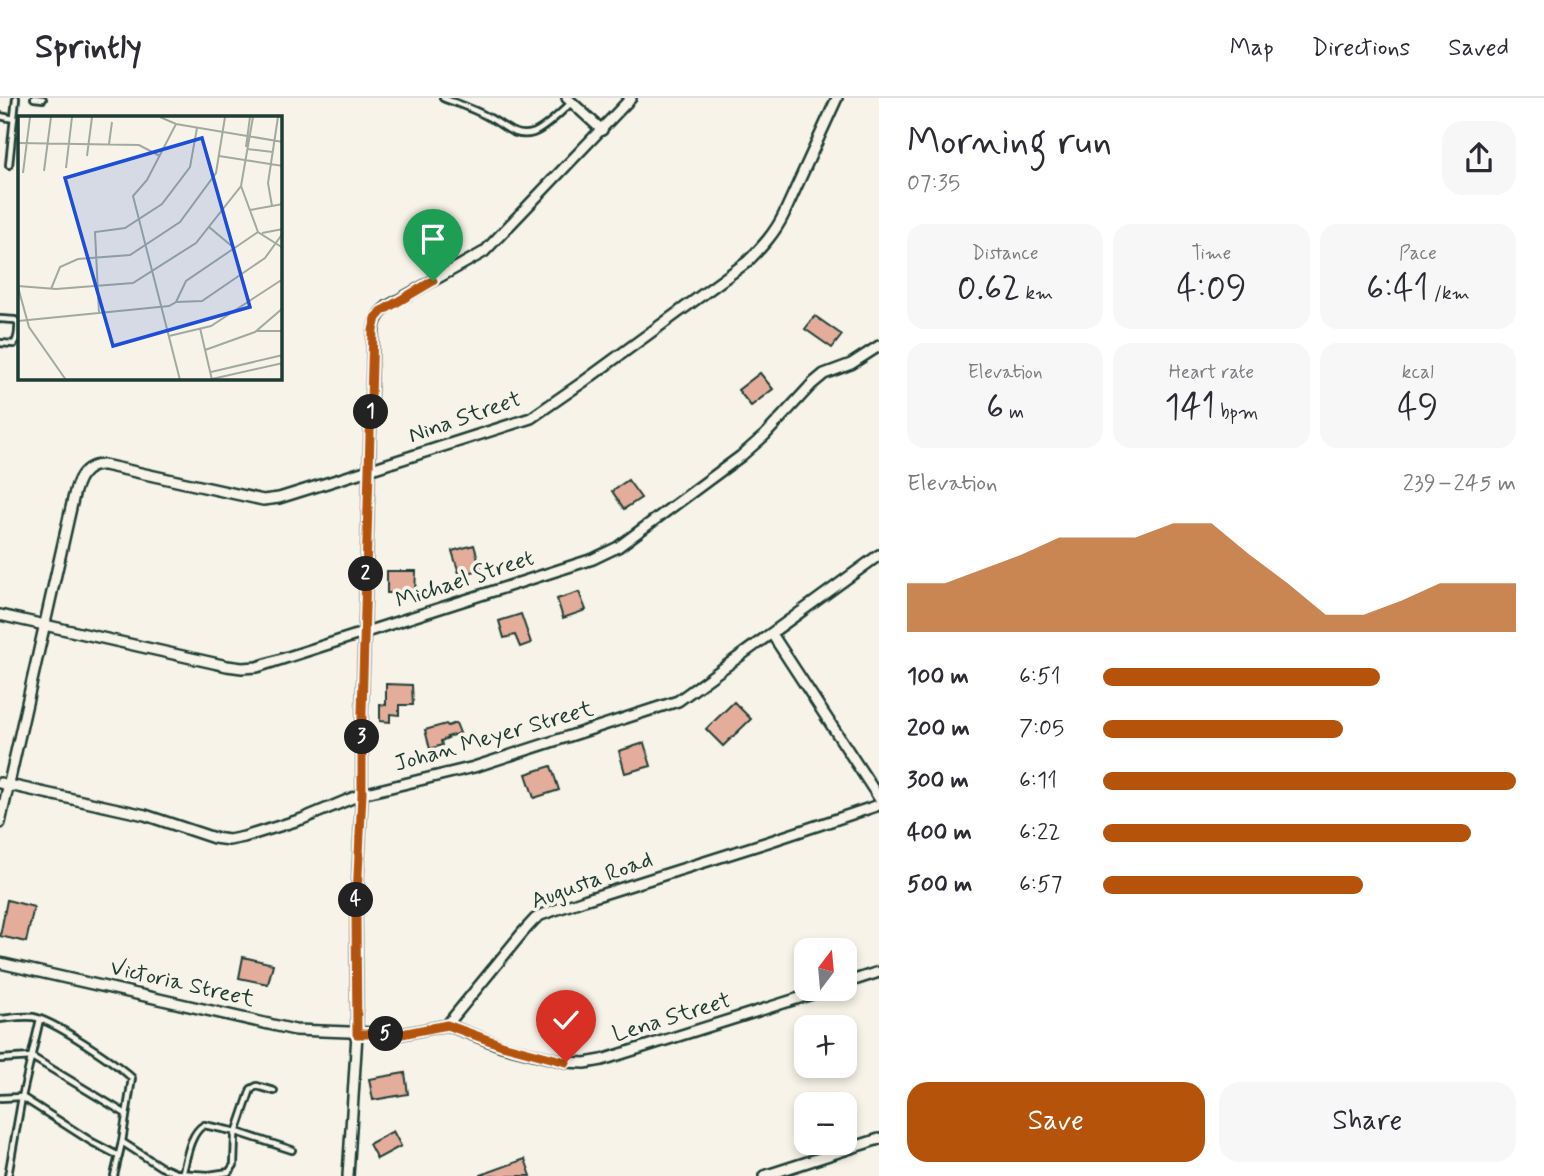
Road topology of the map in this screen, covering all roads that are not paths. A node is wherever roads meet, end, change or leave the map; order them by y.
1 (16, 98) edge
2 (34, 98) edge
3 (443, 98) edge
4 (631, 98) edge
5 (837, 98) edge
6 (43, 99) edge
7 (570, 100) edge
8 (0, 116) edge
9 (13, 119) junction
10 (602, 130) junction
11 (9, 165) dead end
12 (0, 319) edge
13 (18, 322) edge
14 (18, 331) edge
15 (0, 343) edge
16 (879, 346) edge
17 (370, 470) junction
18 (879, 555) edge
19 (0, 615) edge
20 (44, 625) junction
21 (364, 632) junction
22 (772, 634) junction
23 (4, 783) edge
24 (362, 794) junction
25 (879, 798) edge
26 (879, 805) edge
27 (0, 823) edge
28 (0, 962) edge
29 (879, 972) edge
30 (858, 979) edge
31 (794, 1000) edge
32 (0, 1019) edge
33 (40, 1019) junction
34 (447, 1025) junction
35 (357, 1034) junction
36 (32, 1057) junction
37 (0, 1059) edge
38 (274, 1091) dead end
39 (22, 1097) junction
40 (0, 1098) edge
41 (125, 1114) junction
42 (237, 1132) junction
43 (879, 1139) edge
44 (122, 1142) junction
45 (292, 1150) dead end
46 (118, 1156) junction
47 (182, 1175) edge
48 (8, 1176) edge
49 (114, 1176) edge
50 (348, 1176) edge
51 (764, 1176) edge

1 - 9 lane
2 - 6 lane
3 - 7 lane
4 - 10 street
5 - 17 street, Nina Street
7 - 10 street
8 - 9 lane
9 - 11 lane
10 - 17 street
12 - 13 lane
14 - 15 lane
16 - 21 street, Michael Street
17 - 20 street, Nina Street
17 - 21 street
18 - 22 street, Johan Meyer Street
19 - 20 street, Michael Street
20 - 21 street, Michael Street
20 - 23 street
21 - 24 street
22 - 24 street, Johan Meyer Street
22 - 25 street
23 - 24 street, Johan Meyer Street
23 - 27 street
24 - 35 street
26 - 34 street, Augusta Road
28 - 35 street, Victoria Street
29 - 30 street
31 - 34 street, Lena Street
32 - 33 lane
33 - 36 lane
33 - 41 lane
34 - 35 street
35 - 50 street
36 - 37 lane
36 - 39 lane
36 - 41 lane
38 - 42 lane
39 - 40 lane
39 - 46 lane
39 - 48 lane
41 - 44 lane
42 - 45 lane
42 - 47 lane
42 - 47 lane
43 - 51 street
44 - 46 lane
44 - 47 lane
46 - 49 lane

